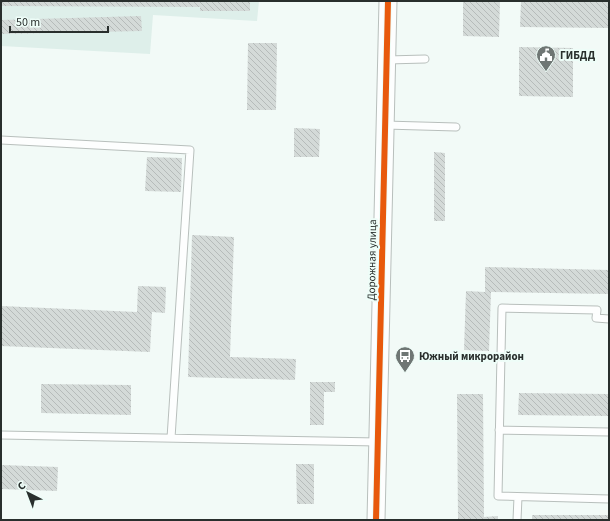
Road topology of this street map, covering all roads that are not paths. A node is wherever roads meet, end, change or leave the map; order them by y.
1 (388, 1) edge
2 (425, 59) dead end
3 (386, 60) junction
4 (385, 125) junction
5 (456, 128) dead end
6 (1, 140) edge
7 (609, 319) edge
8 (499, 430) junction
9 (609, 432) edge
10 (1, 435) edge
11 (172, 438) junction
12 (378, 442) junction
13 (518, 497) junction
14 (609, 499) edge
15 (376, 520) edge
16 (517, 520) edge

1 - 3 street, Дорожная улица
2 - 3 lane
3 - 4 street, Дорожная улица
4 - 5 lane
4 - 12 street, Дорожная улица
6 - 11 lane
7 - 8 lane
8 - 9 lane
8 - 13 lane
10 - 11 lane
11 - 12 lane
12 - 15 street, Дорожная улица
13 - 14 lane
13 - 16 lane

